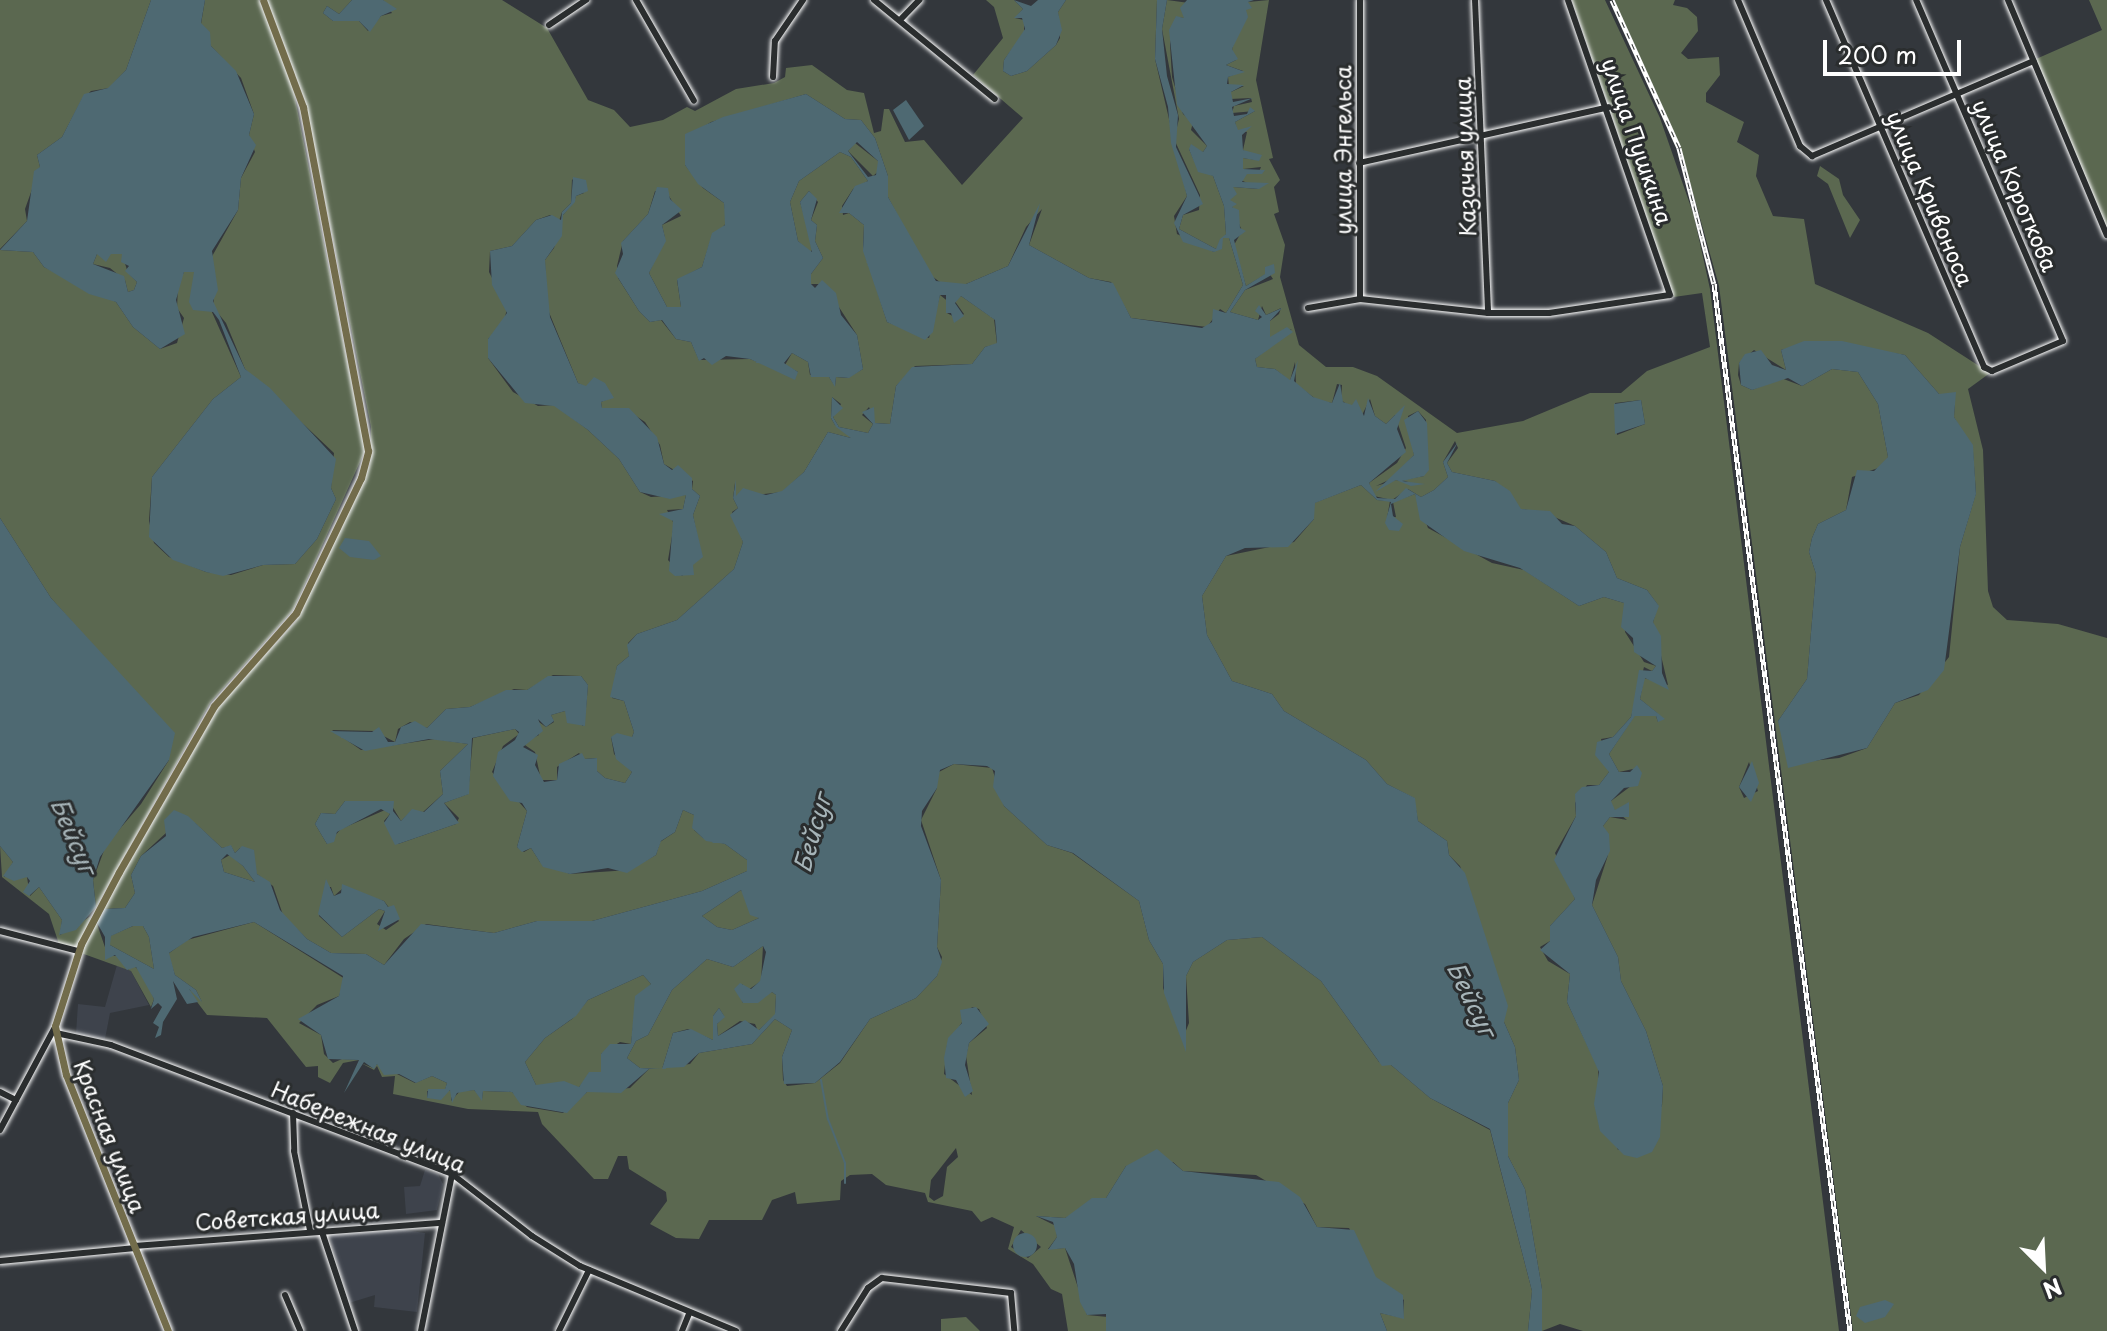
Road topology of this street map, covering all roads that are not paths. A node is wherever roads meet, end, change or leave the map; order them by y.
1 (263, 0) edge
2 (586, 0) edge
3 (636, 0) edge
4 (803, 0) edge
5 (874, 0) edge
6 (919, 0) edge
7 (1360, 0) edge
8 (1475, 0) edge
9 (1568, 0) edge
10 (1738, 0) edge
11 (1826, 0) edge
12 (1916, 0) edge
13 (2008, 0) edge
14 (900, 20) junction
15 (549, 25) dead end
16 (2034, 61) junction
17 (773, 77) dead end
18 (1957, 95) junction
19 (995, 99) dead end
20 (694, 101) dead end
21 (1609, 107) junction
22 (1881, 128) junction
23 (1482, 138) junction
24 (1359, 163) junction
25 (2107, 235) edge
26 (1360, 299) junction
27 (1308, 308) dead end
28 (1488, 313) junction
29 (1984, 367) joint
30 (0, 931) edge
31 (78, 951) junction
32 (56, 1030) junction
33 (0, 1092) edge
34 (16, 1100) junction
35 (293, 1113) junction
36 (0, 1130) edge
37 (452, 1174) junction
38 (442, 1223) junction
39 (321, 1229) junction
40 (310, 1230) junction
41 (134, 1247) junction
42 (0, 1261) edge
43 (589, 1270) junction
44 (285, 1295) dead end
45 (689, 1314) junction
46 (168, 1331) edge
47 (300, 1331) edge
48 (355, 1331) edge
49 (421, 1331) edge
50 (559, 1331) edge
51 (682, 1331) edge
52 (736, 1331) edge
53 (841, 1331) edge
54 (1014, 1331) edge

1 - 31 main road
2 - 15 street
3 - 20 street
4 - 17 street
5 - 14 street
6 - 14 street
7 - 24 street, улица Энгельса
8 - 23 street, Казачья улица
9 - 21 street, улица Пушкина
10 - 22 street
11 - 22 street, улица Кривоноса
12 - 18 street, улица Короткова
13 - 16 street
14 - 19 street
16 - 18 street
16 - 25 street
18 - 22 street
18 - 29 street, улица Короткова
21 - 23 street
21 - 28 street, улица Пушкина
22 - 29 street, улица Кривоноса
23 - 24 street
23 - 28 street, Казачья улица
24 - 26 street, улица Энгельса
26 - 27 street
26 - 28 street
30 - 31 street
31 - 32 main road
32 - 34 street
32 - 35 street, Набережная улица
32 - 41 main road, Красная улица
33 - 34 street
34 - 36 street
35 - 37 street, Набережная улица
35 - 40 street
37 - 38 street
37 - 43 street, Набережная улица
38 - 39 street, Советская улица
38 - 49 street
39 - 40 street, Советская улица
39 - 48 street
40 - 41 street, Советская улица
41 - 42 street, Советская улица
41 - 46 main road, Красная улица
43 - 45 street, Набережная улица
43 - 50 street
44 - 47 street
45 - 51 street
45 - 52 street, Набережная улица
53 - 54 street

